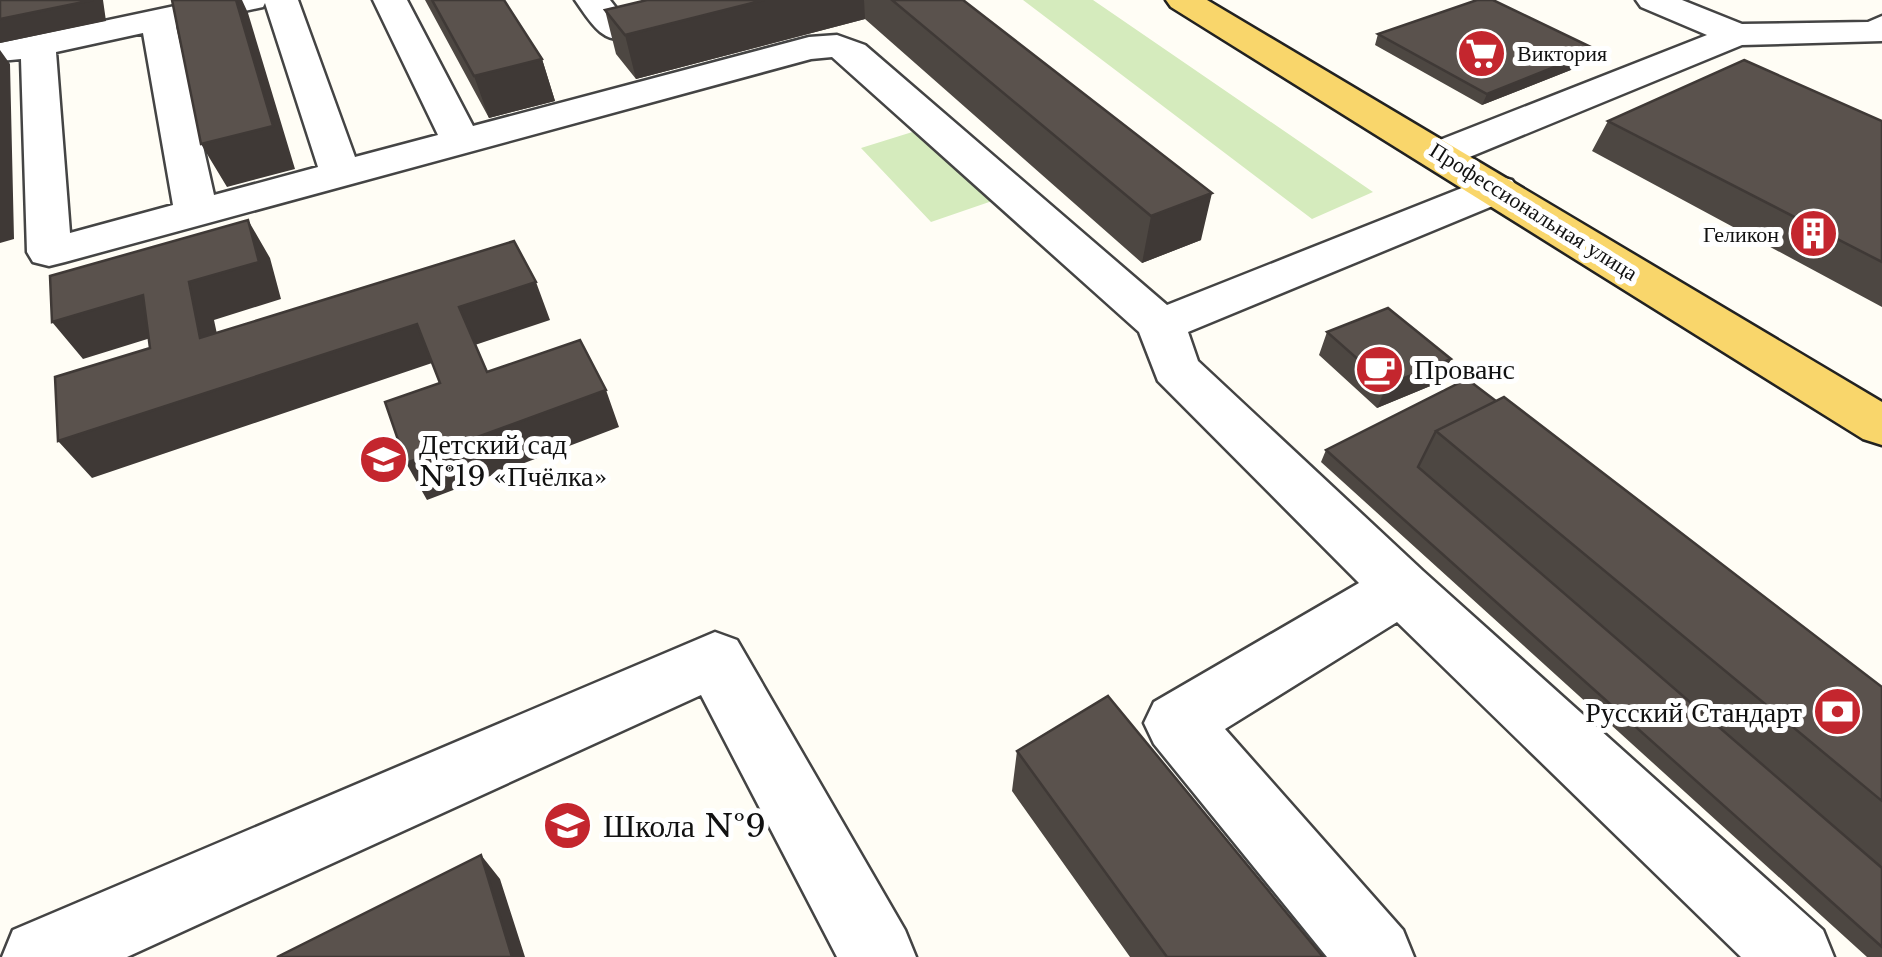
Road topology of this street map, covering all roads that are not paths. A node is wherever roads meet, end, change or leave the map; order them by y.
1 (251, 0) edge
2 (281, 0) edge
3 (390, 0) edge
4 (592, 0) edge
5 (1653, 0) edge
6 (1193, 1) edge
7 (158, 20) junction
8 (1882, 26) edge
9 (618, 31) edge
10 (1737, 35) junction
11 (19, 49) edge
12 (460, 142) junction
13 (1441, 154) junction
14 (341, 174) junction
15 (1497, 189) junction
16 (196, 212) junction
17 (1161, 325) junction
18 (1882, 426) edge
19 (1402, 588) junction
20 (40, 957) edge
21 (878, 957) edge
22 (1376, 957) edge
23 (1796, 957) edge

1 - 7 street
2 - 14 street
3 - 12 street
4 - 9 street
5 - 10 street
6 - 13 main road, Профессиональная улица
7 - 11 street
7 - 16 street
8 - 10 street
10 - 13 street
11 - 16 street
12 - 14 street
12 - 17 street
13 - 15 main road, Профессиональная улица
14 - 16 street
15 - 17 street
15 - 18 main road, Профессиональная улица
17 - 19 street
19 - 22 street
19 - 23 street
20 - 21 street

